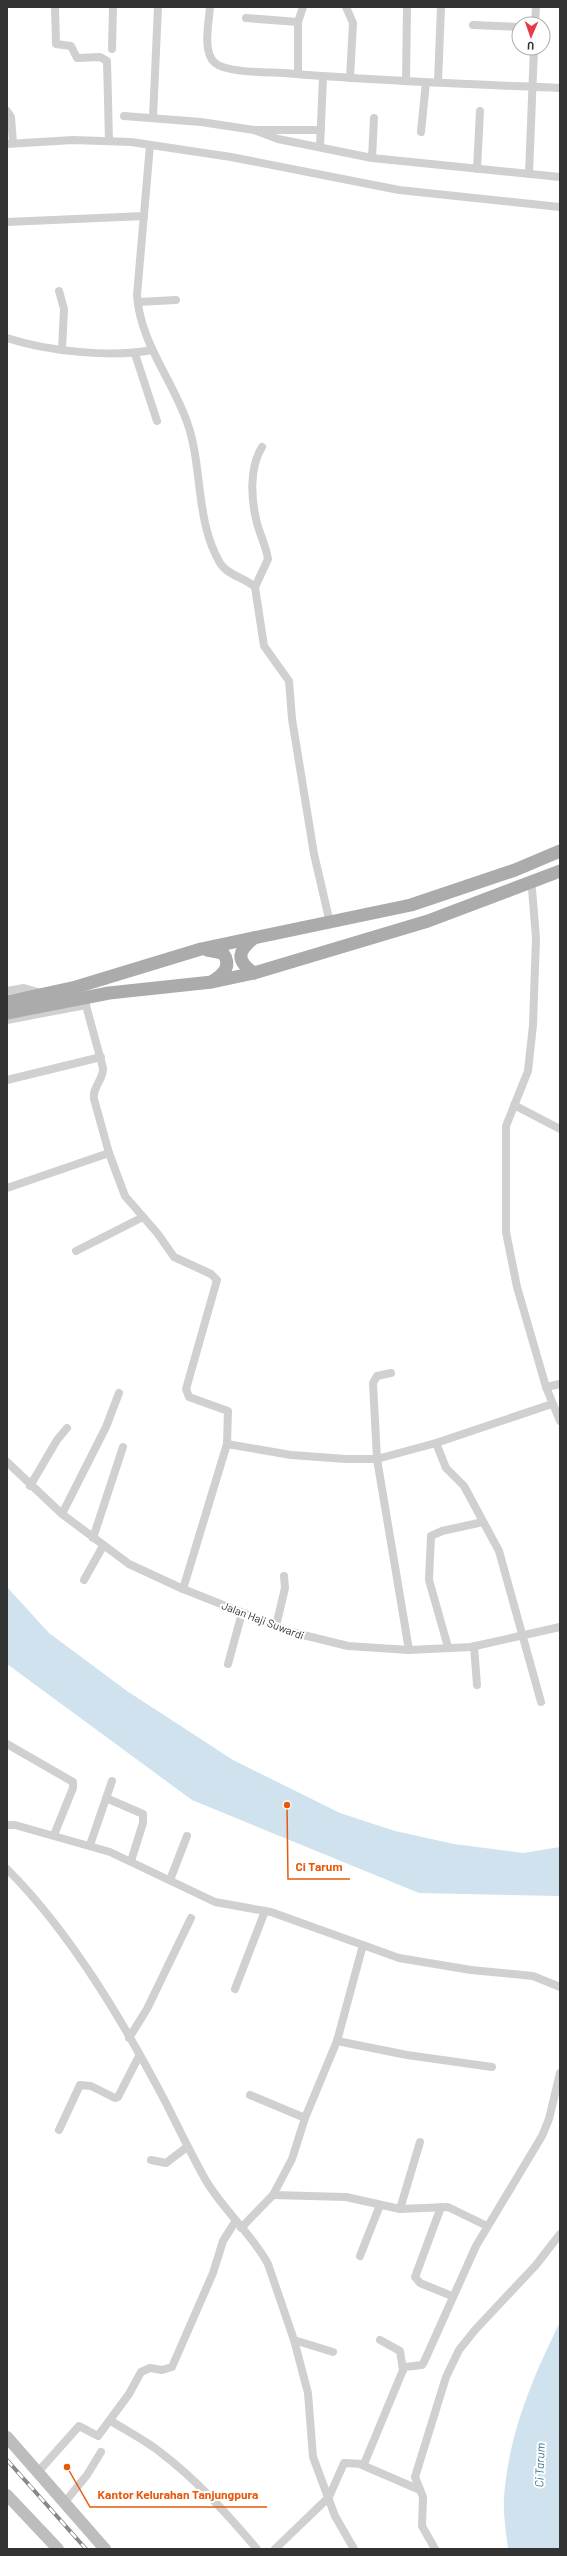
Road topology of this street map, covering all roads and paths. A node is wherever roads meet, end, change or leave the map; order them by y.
1 (55, 7) edge
2 (113, 7) edge
3 (158, 7) edge
4 (210, 7) edge
5 (303, 7) edge
6 (346, 7) edge
7 (408, 7) edge
8 (441, 7) edge
9 (246, 18) dead end
10 (298, 22) junction
11 (473, 25) dead end
12 (511, 27) edge
13 (112, 49) dead end
14 (534, 56) edge
15 (298, 74) junction
16 (323, 77) junction
17 (350, 78) junction
18 (406, 81) junction
19 (426, 82) junction
20 (438, 82) junction
21 (533, 87) junction
22 (560, 88) edge
23 (480, 111) dead end
24 (7, 112) edge
25 (124, 116) dead end
26 (153, 117) junction
27 (374, 118) dead end
28 (254, 130) junction
29 (321, 130) junction
30 (421, 132) dead end
31 (109, 141) junction
32 (10, 144) edge
33 (150, 145) junction
34 (320, 147) junction
35 (372, 158) junction
36 (477, 169) junction
37 (529, 174) junction
38 (560, 177) edge
39 (560, 207) edge
40 (144, 216) junction
41 (7, 222) edge
42 (59, 291) dead end
43 (176, 300) dead end
44 (138, 302) junction
45 (7, 338) edge
46 (62, 349) junction
47 (152, 350) junction
48 (135, 354) junction
49 (157, 421) dead end
50 (262, 447) dead end
51 (255, 587) junction
52 (560, 851) edge
53 (560, 870) edge
54 (532, 889) dead end
55 (330, 923) junction
56 (254, 938) junction
57 (201, 949) junction
58 (254, 972) junction
59 (212, 982) junction
60 (7, 991) edge
61 (46, 994) junction
62 (7, 1002) edge
63 (85, 1002) junction
64 (7, 1012) edge
65 (7, 1020) edge
66 (101, 1057) junction
67 (7, 1080) edge
68 (514, 1105) junction
69 (560, 1129) edge
70 (108, 1153) junction
71 (7, 1188) edge
72 (143, 1217) junction
73 (76, 1251) dead end
74 (391, 1373) dead end
75 (560, 1384) edge
76 (546, 1387) junction
77 (119, 1393) dead end
78 (552, 1404) junction
79 (560, 1421) edge
80 (67, 1428) dead end
81 (436, 1443) junction
82 (227, 1444) junction
83 (123, 1447) dead end
84 (377, 1459) junction
85 (7, 1462) edge
86 (30, 1486) junction
87 (62, 1514) junction
88 (483, 1522) junction
89 (93, 1538) junction
90 (103, 1546) junction
91 (284, 1576) dead end
92 (84, 1580) dead end
93 (183, 1589) junction
94 (242, 1613) junction
95 (276, 1626) junction
96 (560, 1627) edge
97 (522, 1636) junction
98 (474, 1646) junction
99 (448, 1647) junction
100 (409, 1650) junction
101 (228, 1664) dead end
102 (477, 1686) dead end
103 (541, 1702) dead end
104 (7, 1744) edge
105 (112, 1781) dead end
106 (106, 1798) junction
107 (7, 1826) edge
108 (54, 1835) junction
109 (187, 1836) dead end
110 (90, 1845) junction
111 (131, 1861) junction
112 (7, 1869) edge
113 (170, 1880) junction
114 (265, 1911) junction
115 (191, 1918) dead end
116 (363, 1945) junction
117 (560, 1987) edge
118 (235, 1989) dead end
119 (129, 2038) junction
120 (337, 2041) junction
121 (139, 2056) junction
122 (492, 2067) dead end
123 (560, 2074) edge
124 (559, 2085) edge
125 (250, 2095) dead end
126 (305, 2118) junction
127 (59, 2130) dead end
128 (420, 2142) dead end
129 (187, 2147) junction
130 (151, 2160) dead end
131 (274, 2195) junction
132 (380, 2205) junction
133 (441, 2207) junction
134 (400, 2208) junction
135 (238, 2226) junction
136 (487, 2226) junction
137 (560, 2234) edge
138 (360, 2256) dead end
139 (452, 2296) junction
140 (294, 2340) junction
141 (380, 2340) dead end
142 (333, 2352) dead end
143 (403, 2370) junction
144 (111, 2421) junction
145 (7, 2437) edge
146 (101, 2452) dead end
147 (362, 2465) junction
148 (38, 2472) junction
149 (420, 2490) junction
150 (329, 2497) junction
151 (8, 2498) edge
152 (64, 2502) junction
153 (52, 2547) edge
154 (105, 2549) edge
155 (257, 2549) edge
156 (275, 2549) edge
157 (354, 2549) edge
158 (435, 2549) edge

1 - 31 street
2 - 13 street
3 - 26 street
4 - 15 street
5 - 10 street
6 - 17 street
7 - 18 street
8 - 20 street
9 - 10 street
10 - 15 street
11 - 12 street
14 - 21 street
15 - 16 street
16 - 17 street
16 - 29 street
17 - 18 street
18 - 19 street
19 - 20 street
19 - 30 street
20 - 21 street
21 - 22 street
21 - 37 street
23 - 36 street
24 - 32 street
25 - 26 street
26 - 28 street
27 - 35 street
28 - 29 street
28 - 34 street
29 - 34 street
31 - 32 street
31 - 33 street
33 - 39 street
33 - 40 street
34 - 35 street
35 - 36 street
36 - 37 street
37 - 38 street
40 - 41 street
40 - 44 street
42 - 46 street
43 - 44 street
44 - 47 street
45 - 46 street
46 - 48 street
47 - 48 street
47 - 51 street
48 - 49 street
50 - 51 street
51 - 55 street
52 - 55 main road
53 - 58 main road
54 - 68 street
55 - 56 main road
56 - 57 main road
56 - 58 main road
57 - 59 main road
57 - 61 main road
58 - 59 main road
59 - 63 main road
60 - 61 street
61 - 62 main road
63 - 64 main road
63 - 65 street
63 - 66 street
66 - 67 street
66 - 70 street
68 - 69 street
68 - 76 street
70 - 71 street
70 - 72 street
72 - 73 street
72 - 82 street
74 - 84 street
75 - 76 street
76 - 78 street
77 - 87 street
78 - 79 street
78 - 81 street
80 - 86 street
81 - 84 street
81 - 88 street
82 - 84 street
82 - 93 street
83 - 89 street
84 - 100 street
85 - 86 street, Jalan Haji Suwardi
86 - 87 street, Jalan Haji Suwardi
87 - 89 street, Jalan Haji Suwardi
88 - 97 street
88 - 99 street
89 - 90 street, Jalan Haji Suwardi
90 - 92 street
90 - 93 street, Jalan Haji Suwardi
91 - 95 street
93 - 94 street, Jalan Haji Suwardi
94 - 95 street, Jalan Haji Suwardi
94 - 101 street
95 - 100 street, Jalan Haji Suwardi
96 - 97 street, Jalan Haji Suwardi
97 - 98 street, Jalan Haji Suwardi
97 - 103 street
98 - 99 street, Jalan Haji Suwardi
98 - 102 street
99 - 100 street, Jalan Haji Suwardi
104 - 108 street
105 - 106 street
106 - 110 street
106 - 111 street
107 - 108 street
108 - 110 street
109 - 113 street
110 - 111 street
111 - 113 street
112 - 119 street
113 - 114 street
114 - 116 street
114 - 118 street
115 - 119 street
116 - 117 street
116 - 120 street
119 - 121 street
120 - 122 street
120 - 126 street
121 - 127 street
121 - 129 street
123 - 124 street
124 - 136 street
125 - 126 street
126 - 131 street
128 - 134 street
129 - 130 street
129 - 135 street
131 - 132 street
131 - 135 street
132 - 134 street
132 - 138 street
133 - 134 street
133 - 136 street
133 - 139 street
135 - 140 street
135 - 144 street
136 - 139 street
137 - 149 street
139 - 143 street
140 - 142 street
140 - 150 street
141 - 143 street
143 - 147 street
144 - 148 street
144 - 155 street
145 - 148 main road
146 - 152 street
147 - 149 street
147 - 150 street
148 - 152 main road
149 - 158 street
150 - 156 street
150 - 157 street
151 - 153 main road
152 - 154 main road

